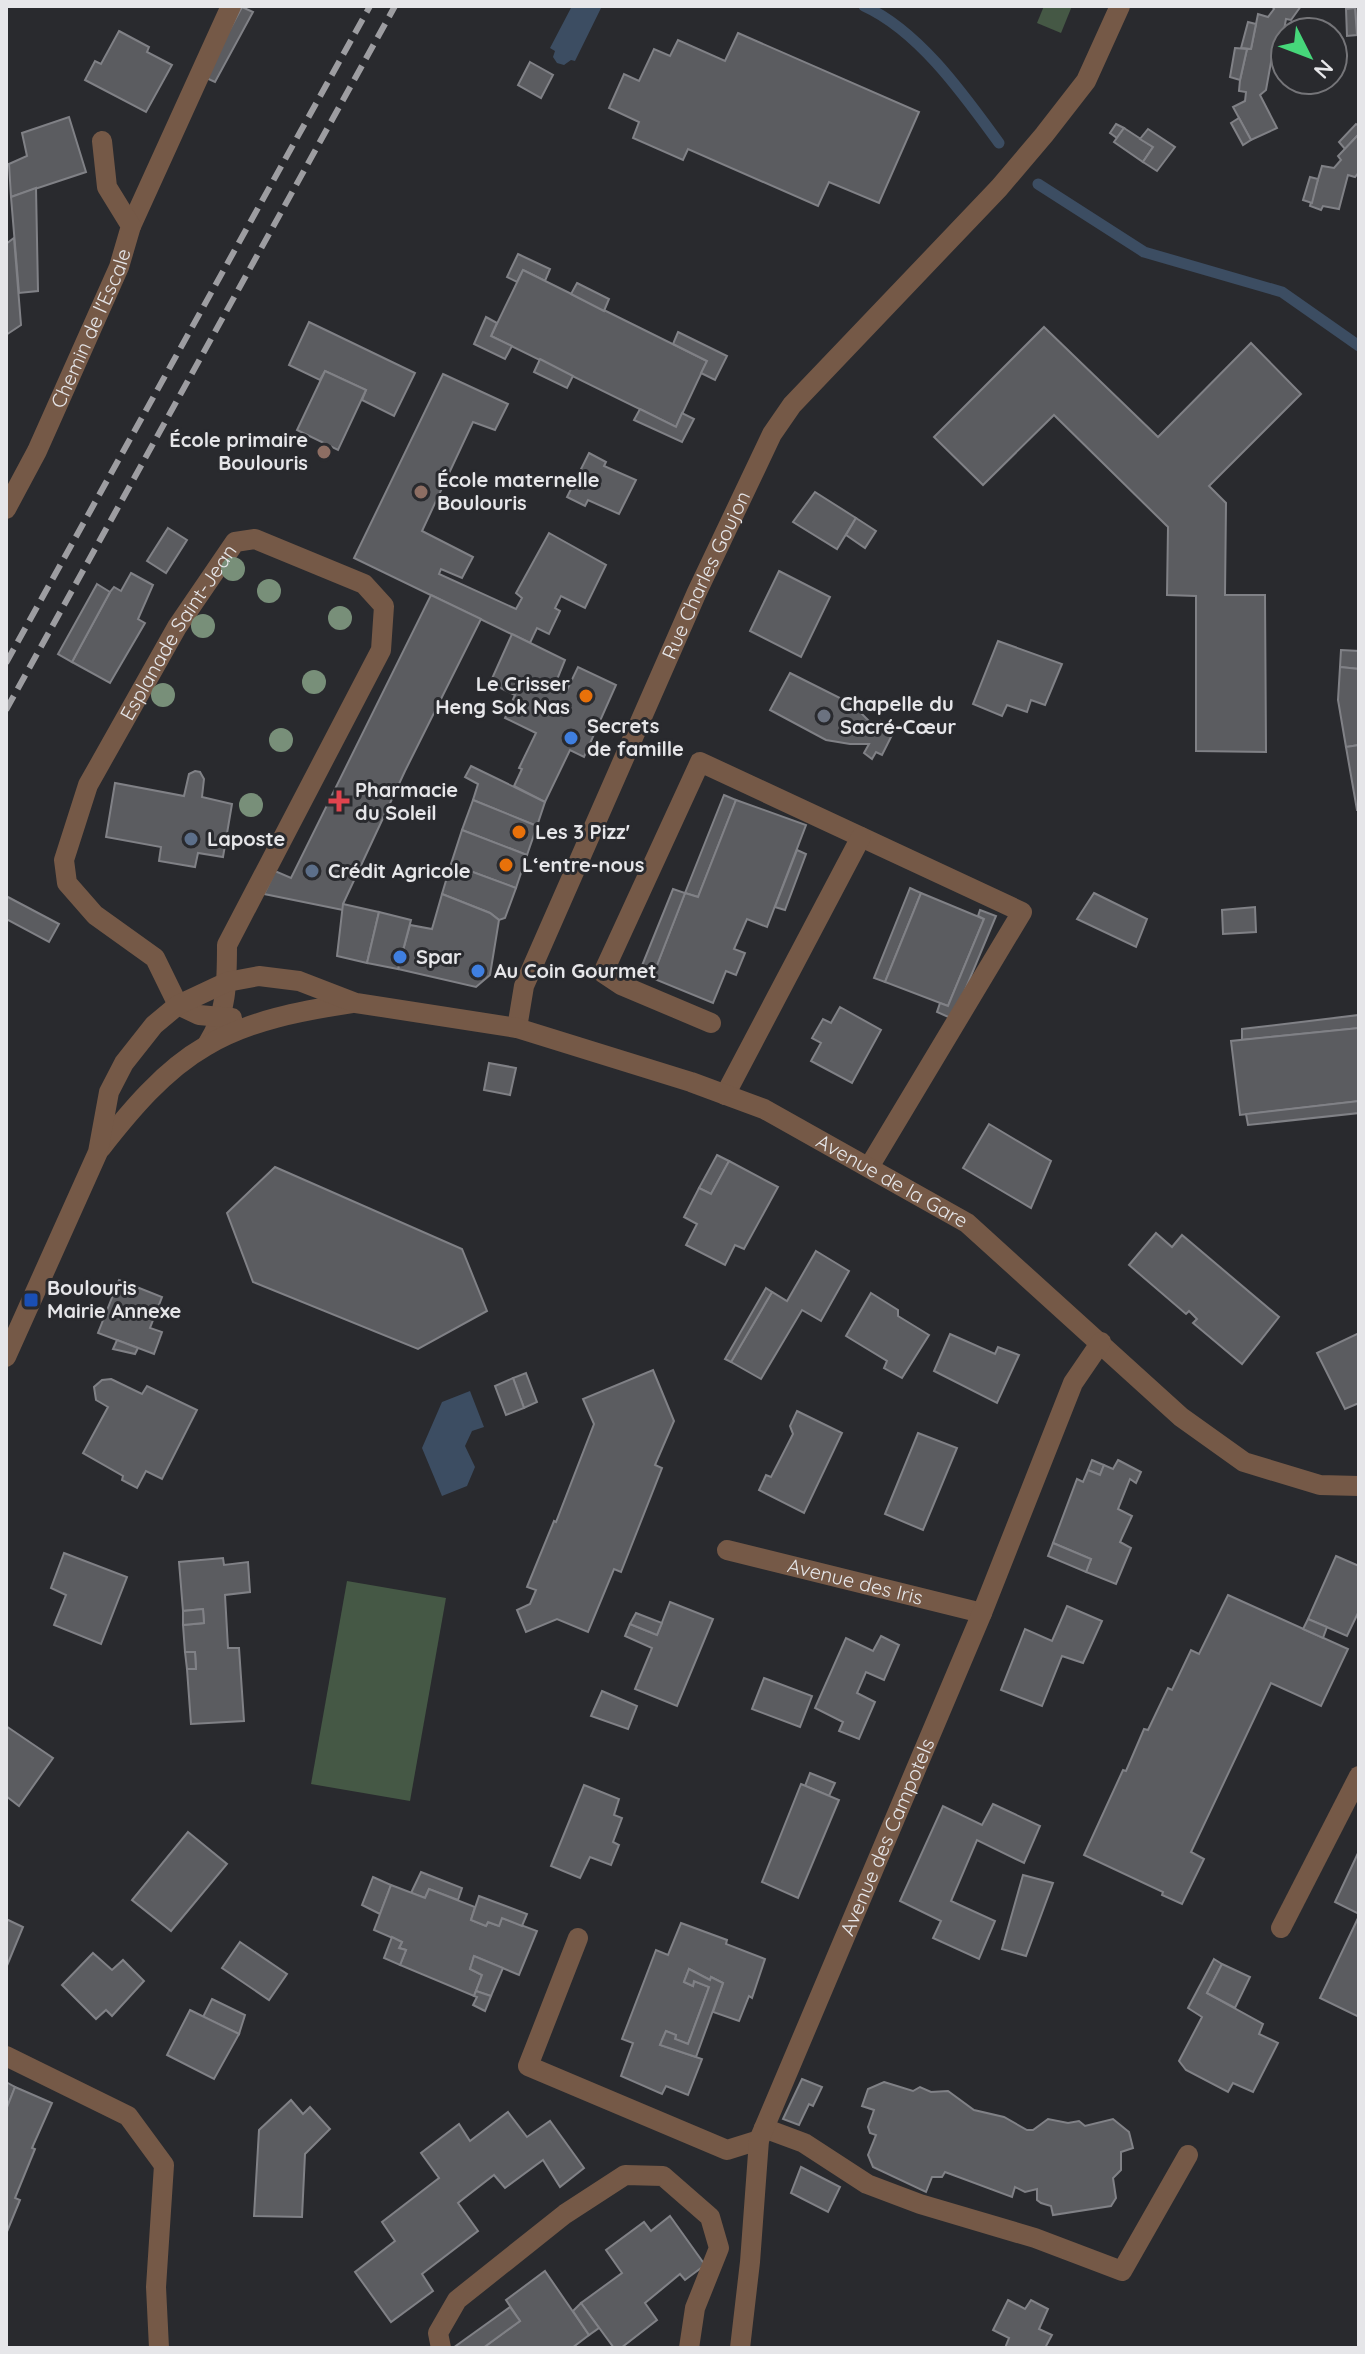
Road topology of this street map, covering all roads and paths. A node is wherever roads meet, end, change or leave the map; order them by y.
1 (231, 6) edge
2 (1120, 6) edge
3 (102, 141) dead end
4 (131, 226) junction
5 (6, 509) edge
6 (861, 837) junction
7 (227, 982) junction
8 (356, 1003) junction
9 (178, 1005) junction
10 (222, 1016) junction
11 (259, 1022) junction
12 (711, 1023) dead end
13 (517, 1028) junction
14 (207, 1045) junction
15 (725, 1095) junction
16 (98, 1152) junction
17 (869, 1167) junction
18 (1101, 1342) junction
19 (6, 1357) edge
20 (1359, 1486) edge
21 (727, 1550) dead end
22 (982, 1613) junction
23 (1359, 1776) edge
24 (1281, 1928) dead end
25 (578, 1938) dead end
26 (6, 2056) edge
27 (762, 2134) junction
28 (1188, 2155) dead end
29 (159, 2348) edge
30 (441, 2348) edge
31 (689, 2348) edge
32 (740, 2348) edge

1 - 4 street
2 - 13 street, Rue Charles Goujon
3 - 4 street, Chemin de l'Escale
4 - 5 street, Chemin de l'Escale
6 - 12 street
6 - 15 street
6 - 17 street
7 - 8 street, Avenue de la Gare
7 - 9 street, Avenue de la Gare
7 - 9 street, Esplanade Saint-Jean
7 - 10 street, Esplanade Saint-Jean
8 - 11 street, Avenue de la Gare
8 - 13 street, Avenue de la Gare
9 - 10 street
9 - 16 street, Avenue de la Gare
10 - 11 street
10 - 14 street, Esplanade Saint-Jean
11 - 14 street, Avenue de la Gare
13 - 15 street, Avenue de la Gare
14 - 16 street
15 - 17 street, Avenue de la Gare
16 - 19 street
17 - 18 street, Avenue de la Gare
18 - 20 street, Avenue de la Gare
18 - 22 street, Avenue des Campotels
21 - 22 street, Avenue des Iris
22 - 27 street, Avenue des Campotels
23 - 24 street
25 - 27 street
26 - 29 street
27 - 28 street
27 - 32 street, Avenue des Campotels
30 - 31 street

